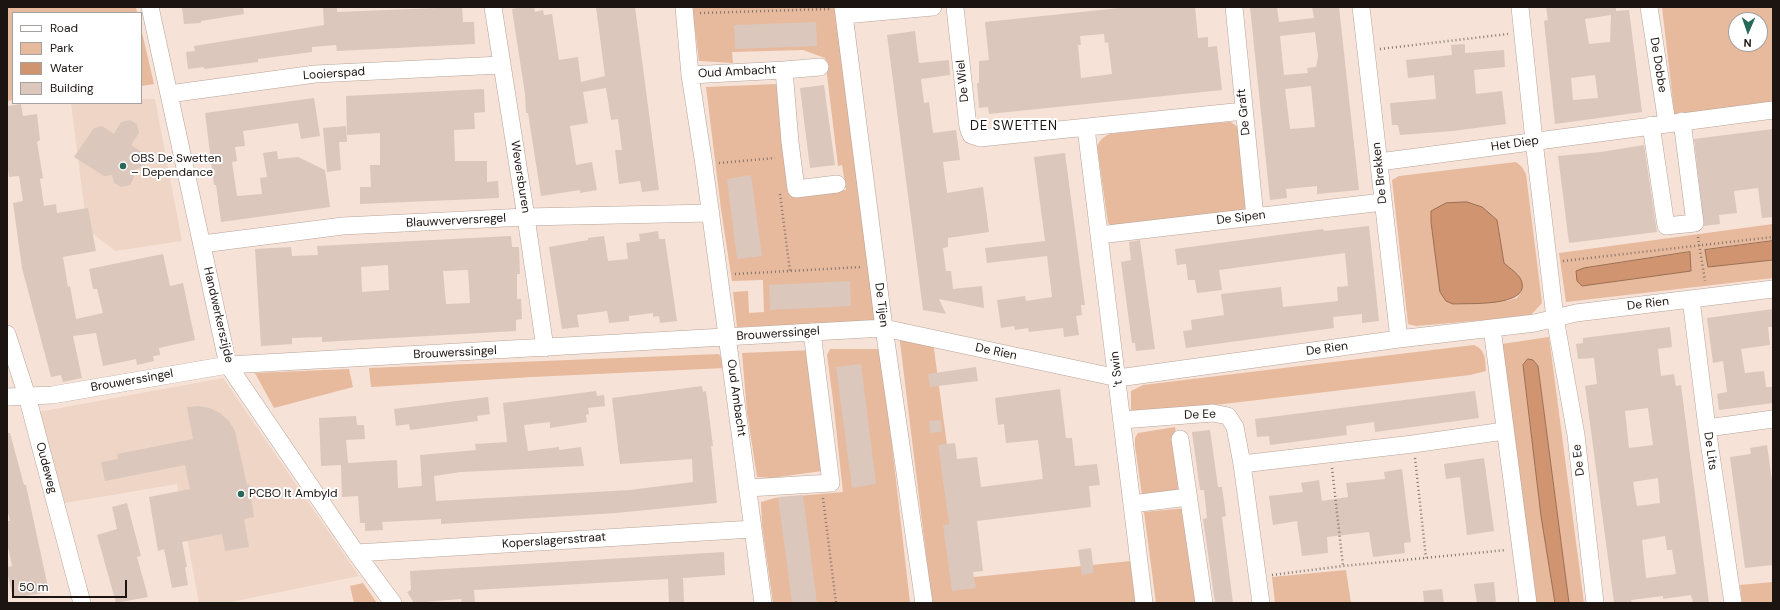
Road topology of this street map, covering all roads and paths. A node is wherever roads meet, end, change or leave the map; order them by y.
1 (150, 7) edge
2 (492, 7) edge
3 (932, 7) edge
4 (955, 7) edge
5 (1234, 7) edge
6 (1361, 7) edge
7 (1520, 7) edge
8 (1649, 7) edge
9 (756, 9) edge
10 (684, 10) edge
11 (843, 10) edge
12 (1523, 33) junction
13 (1366, 50) junction
14 (501, 65) junction
15 (820, 67) dead end
16 (784, 70) junction
17 (690, 75) junction
18 (169, 94) junction
19 (1773, 110) edge
20 (1244, 111) junction
21 (1667, 123) junction
22 (1086, 128) junction
23 (1534, 142) junction
24 (1379, 162) junction
25 (704, 165) junction
26 (776, 165) dead end
27 (837, 184) dead end
28 (779, 187) dead end
29 (1383, 202) junction
30 (711, 213) junction
31 (526, 217) junction
32 (1255, 217) junction
33 (1099, 235) junction
34 (1773, 237) edge
35 (202, 244) junction
36 (1699, 245) junction
37 (1548, 263) junction
38 (876, 266) junction
39 (790, 271) junction
40 (719, 275) junction
41 (1773, 289) edge
42 (1699, 298) junction
43 (1555, 318) junction
44 (884, 328) junction
45 (1492, 328) junction
46 (812, 332) junction
47 (7, 334) edge
48 (728, 338) junction
49 (1399, 339) junction
50 (545, 348) junction
51 (228, 365) junction
52 (1118, 378) junction
53 (27, 396) junction
54 (7, 397) edge
55 (1773, 419) edge
56 (1122, 420) junction
57 (1707, 428) junction
58 (1504, 431) junction
59 (1180, 439) dead end
60 (1413, 444) junction
61 (1330, 454) junction
62 (1242, 464) junction
63 (821, 484) junction
64 (748, 488) junction
65 (1188, 497) junction
66 (1132, 504) junction
67 (753, 529) junction
68 (1520, 549) junction
69 (356, 553) junction
70 (1426, 558) junction
71 (1343, 566) junction
72 (1257, 577) junction
73 (82, 603) edge
74 (393, 603) edge
75 (763, 603) edge
76 (836, 603) edge
77 (924, 603) edge
78 (1144, 603) edge
79 (1204, 603) edge
80 (1260, 603) edge
81 (1528, 603) edge
82 (1595, 603) edge
83 (1733, 603) edge

1 - 18 street, Handwerkerszijde
2 - 14 street, Weversburen
3 - 11 street
4 - 22 street, De Wiel
5 - 20 street, De Graft
6 - 13 street, De Brekken
7 - 12 street
8 - 21 street, De Dobbe
9 - 10 path
9 - 11 path
10 - 17 street, Oud Ambacht
11 - 38 street, De Tijen
12 - 13 path
12 - 23 street
13 - 24 street, De Brekken
14 - 18 street, Looierspad
14 - 31 street, Weversburen
15 - 16 street, Oud Ambacht
16 - 17 street, Oud Ambacht
16 - 27 street, Oud Ambacht
17 - 25 street, Oud Ambacht
18 - 35 street, Handwerkerszijde
19 - 21 street, Het Diep
20 - 22 street, De Wiel
20 - 32 street, De Graft
21 - 21 street
21 - 23 street, Het Diep
22 - 33 street
23 - 24 street, Het Diep
23 - 37 street
24 - 29 street, De Brekken
25 - 26 path
25 - 30 street, Oud Ambacht
28 - 39 path
29 - 32 street, De Sipen
29 - 49 street, De Brekken
30 - 31 street, Blauwverversregel
30 - 40 street, Oud Ambacht
31 - 35 street, Blauwverversregel
31 - 50 street, Weversburen
32 - 33 street, De Sipen
33 - 52 street, 't Swin
34 - 36 path
35 - 51 street, Handwerkerszijde
36 - 37 path
36 - 42 path
37 - 43 street
38 - 39 path
38 - 44 street, De Tijen
39 - 40 path
40 - 48 street, Oud Ambacht
41 - 42 street, De Rien
42 - 43 street, De Rien
42 - 57 street, De Lits
43 - 45 street, De Rien
43 - 82 street, De Ee
44 - 46 street, Brouwerssingel
44 - 52 street, De Rien
44 - 77 street, De Tijen
45 - 49 street, De Rien
45 - 58 street
46 - 48 street, Brouwerssingel
46 - 63 street
47 - 53 street, Oudeweg
48 - 50 street, Brouwerssingel
48 - 64 street, Oud Ambacht
49 - 52 street, De Rien
50 - 51 street, Brouwerssingel
51 - 53 street, Brouwerssingel
51 - 69 street, Handwerkerszijde
52 - 56 street, 't Swin
53 - 54 street, Brouwerssingel
53 - 73 street, Oudeweg
55 - 57 street
56 - 62 street, De Ee
56 - 66 street, 't Swin
57 - 83 street, De Lits
58 - 60 street
58 - 68 street
59 - 65 street
60 - 61 street
60 - 70 path
61 - 62 street
61 - 71 path
62 - 72 street, De Ee
63 - 64 street
63 - 76 path
64 - 67 street, Oud Ambacht
65 - 66 street
65 - 79 street
66 - 78 street, 't Swin
67 - 69 street, Koperslagersstraat
67 - 75 street, Oud Ambacht
68 - 70 path
68 - 81 street
69 - 74 street, Handwerkerszijde
70 - 71 path
71 - 72 path
72 - 80 street, De Ee

